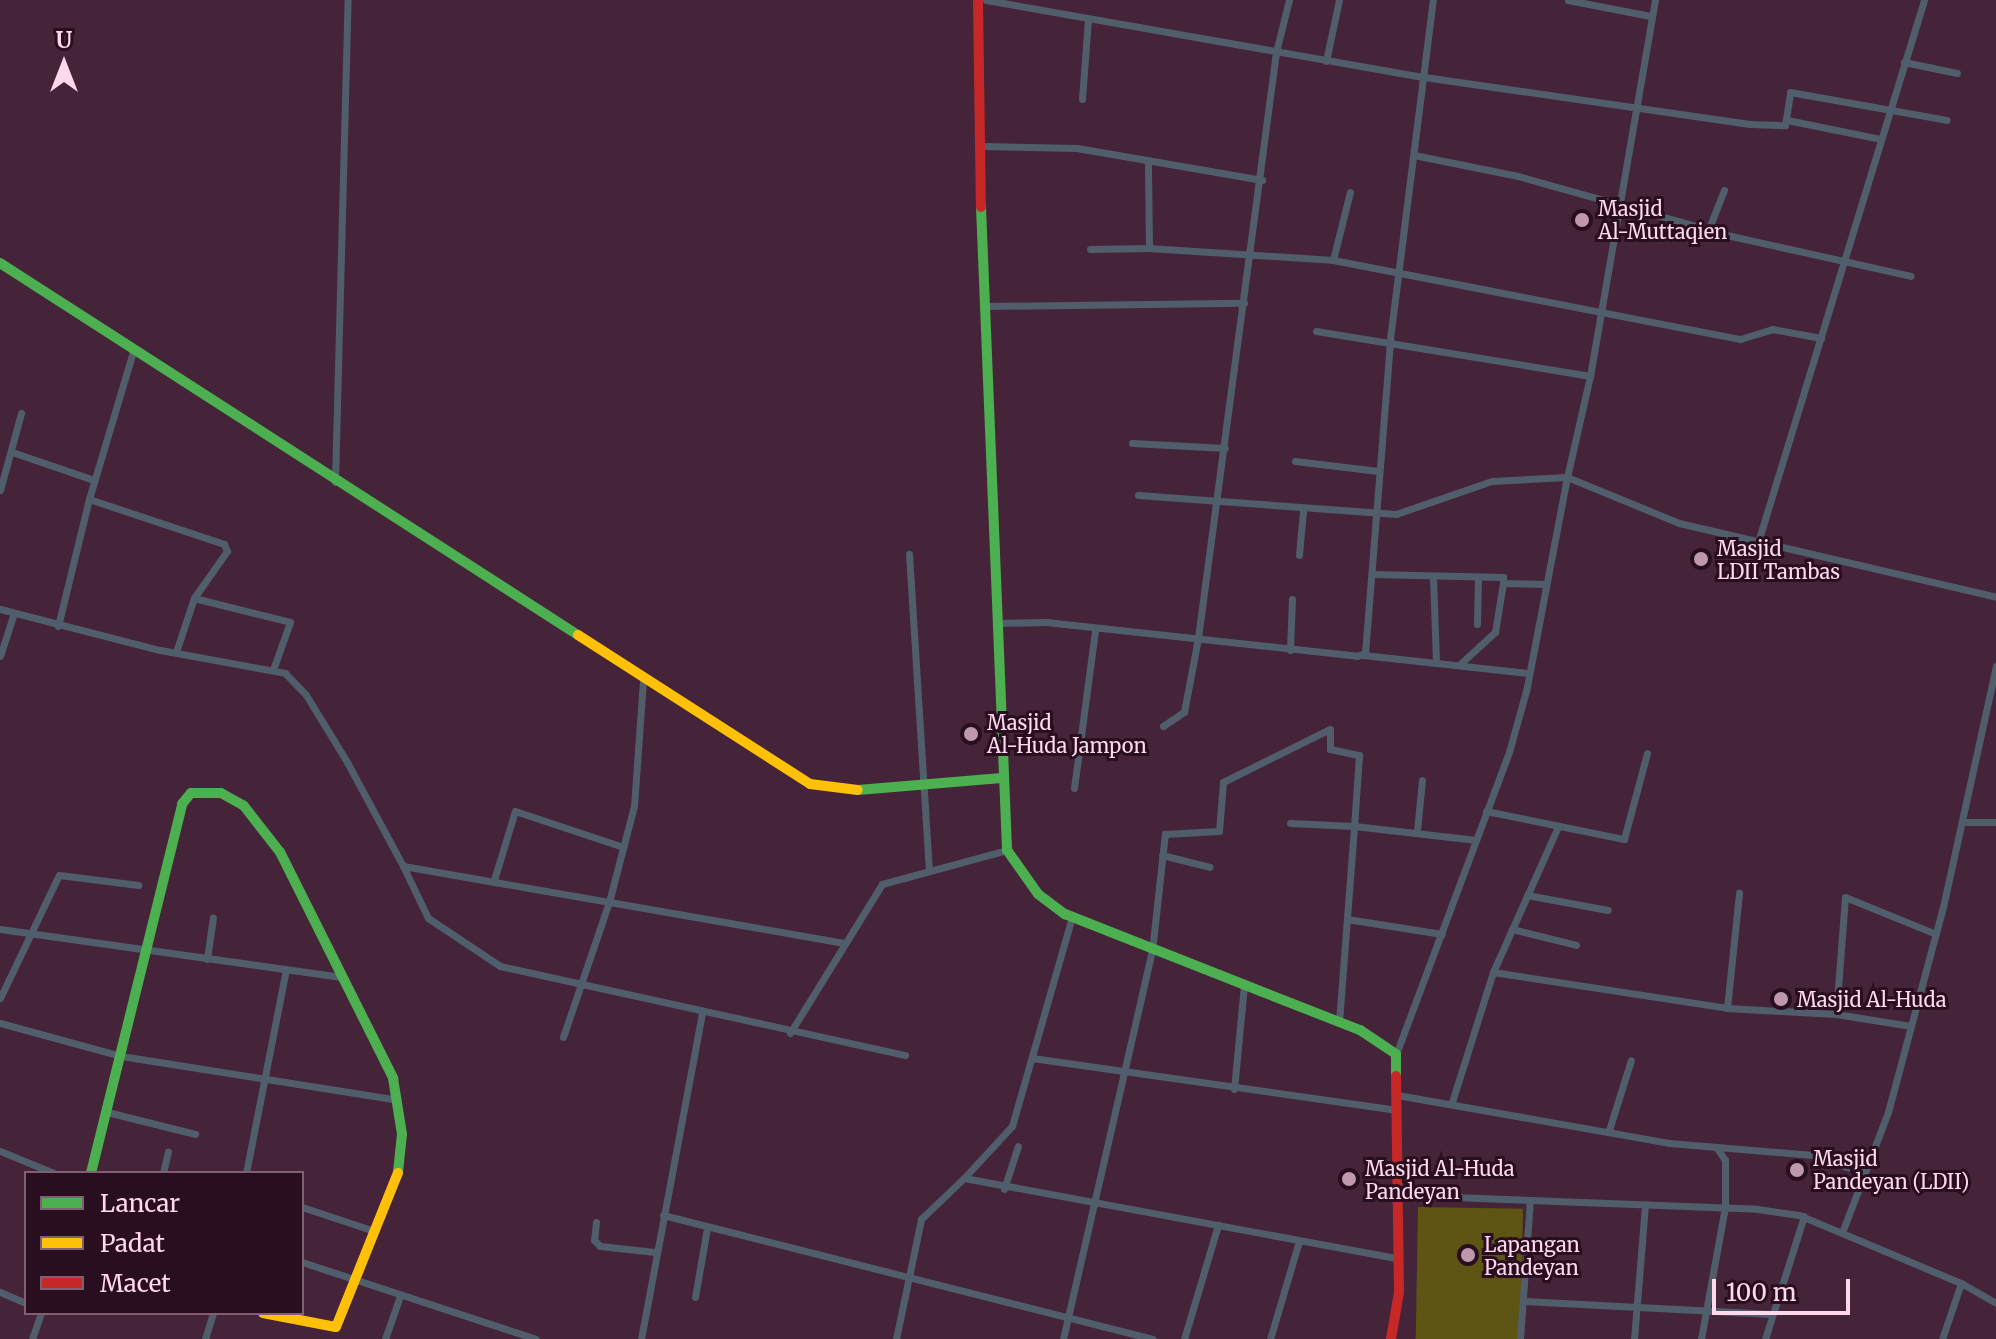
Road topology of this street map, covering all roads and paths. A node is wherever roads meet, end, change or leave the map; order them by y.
1 (348, 0) edge
2 (978, 0) edge
3 (986, 0) edge
4 (1289, 0) edge
5 (1339, 0) edge
6 (1433, 0) edge
7 (1568, 0) edge
8 (1655, 0) edge
9 (1924, 0) edge
10 (1650, 16) junction
11 (1088, 20) junction
12 (1276, 52) junction
13 (1326, 61) junction
14 (1904, 62) junction
15 (1957, 73) dead end
16 (1424, 77) junction
17 (1082, 99) dead end
18 (1637, 105) junction
19 (1889, 108) junction
20 (1787, 120) junction
21 (1947, 120) dead end
22 (1880, 139) junction
23 (980, 146) junction
24 (1414, 155) junction
25 (1148, 160) junction
26 (1262, 180) junction
27 (1724, 190) dead end
28 (1350, 192) dead end
29 (1617, 200) junction
30 (1708, 231) junction
31 (1149, 248) junction
32 (1090, 249) dead end
33 (1250, 254) junction
34 (1333, 260) junction
35 (1844, 260) junction
36 (0, 263) edge
37 (1399, 272) junction
38 (1911, 276) dead end
39 (1244, 303) junction
40 (986, 306) junction
41 (1601, 310) junction
42 (1316, 331) dead end
43 (1821, 338) junction
44 (1390, 339) junction
45 (133, 351) junction
46 (1590, 376) junction
47 (21, 413) dead end
48 (1132, 443) dead end
49 (1225, 448) junction
50 (12, 452) junction
51 (1295, 461) dead end
52 (1378, 471) junction
53 (1567, 477) junction
54 (94, 480) junction
55 (335, 483) junction
56 (0, 487) edge
57 (1138, 495) dead end
58 (89, 499) junction
59 (1218, 504) junction
60 (1303, 511) junction
61 (1376, 514) junction
62 (1758, 542) junction
63 (909, 554) dead end
64 (1299, 555) dead end
65 (1372, 574) junction
66 (1433, 576) junction
67 (1478, 577) junction
68 (1503, 583) junction
69 (1546, 584) junction
70 (1996, 597) edge
71 (194, 598) junction
72 (1292, 599) dead end
73 (0, 609) edge
74 (14, 613) junction
75 (996, 623) junction
76 (1477, 624) dead end
77 (58, 626) junction
78 (1095, 630) junction
79 (1198, 638) junction
80 (1290, 650) junction
81 (176, 652) junction
82 (1363, 655) junction
83 (0, 656) edge
84 (1436, 663) junction
85 (1459, 665) junction
86 (1996, 666) edge
87 (274, 667) junction
88 (1529, 673) junction
89 (643, 679) junction
90 (1163, 726) dead end
91 (1647, 753) dead end
92 (1001, 778) junction
93 (1422, 780) dead end
94 (922, 786) junction
95 (1074, 788) dead end
96 (1486, 811) junction
97 (1962, 822) junction
98 (1996, 822) edge
99 (1290, 823) dead end
100 (1354, 826) junction
101 (1557, 829) junction
102 (1417, 831) junction
103 (1476, 840) junction
104 (623, 847) junction
105 (1009, 853) junction
106 (1162, 855) junction
107 (403, 866) junction
108 (1210, 867) dead end
109 (929, 870) junction
110 (494, 880) junction
111 (138, 885) dead end
112 (1739, 893) dead end
113 (1527, 895) junction
114 (609, 902) junction
115 (1608, 910) dead end
116 (213, 917) dead end
117 (1072, 917) junction
118 (1347, 919) junction
119 (0, 929) edge
120 (1512, 929) junction
121 (28, 934) junction
122 (1442, 934) junction
123 (1936, 934) junction
124 (845, 943) junction
125 (1576, 945) dead end
126 (1152, 951) junction
127 (145, 953) junction
128 (207, 959) junction
129 (286, 969) junction
130 (1493, 972) junction
131 (342, 977) junction
132 (581, 984) junction
133 (1244, 986) junction
134 (0, 998) edge
135 (1727, 1008) junction
136 (702, 1013) junction
137 (1836, 1014) junction
138 (1339, 1022) junction
139 (0, 1023) edge
140 (1911, 1026) junction
141 (790, 1033) junction
142 (563, 1037) dead end
143 (1396, 1054) junction
144 (905, 1055) dead end
145 (121, 1056) junction
146 (1032, 1058) junction
147 (1631, 1060) dead end
148 (1124, 1074) junction
149 (266, 1078) junction
150 (1234, 1089) junction
151 (1397, 1095) junction
152 (399, 1100) junction
153 (1452, 1102) junction
154 (1397, 1110) junction
155 (107, 1112) junction
156 (1609, 1130) junction
157 (195, 1134) dead end
158 (1018, 1146) dead end
159 (1717, 1148) junction
160 (0, 1151) edge
161 (168, 1152) dead end
162 (49, 1171) edge
163 (92, 1171) edge
164 (163, 1171) edge
165 (246, 1171) edge
166 (1861, 1172) junction
167 (964, 1178) junction
168 (1004, 1189) junction
169 (1400, 1195) junction
170 (1530, 1201) junction
171 (1093, 1204) junction
172 (1645, 1204) junction
173 (1725, 1207) junction
174 (304, 1208) edge
175 (663, 1215) junction
176 (1804, 1216) junction
177 (596, 1222) dead end
178 (1218, 1225) junction
179 (707, 1228) junction
180 (371, 1230) junction
181 (1843, 1230) junction
182 (1299, 1241) junction
183 (655, 1252) junction
184 (1399, 1259) junction
185 (304, 1263) edge
186 (907, 1279) junction
187 (352, 1280) junction
188 (1961, 1283) junction
189 (0, 1292) edge
190 (400, 1296) junction
191 (695, 1297) dead end
192 (1524, 1301) junction
193 (24, 1302) edge
194 (1996, 1303) edge
195 (1635, 1305) junction
196 (1709, 1309) junction
197 (1772, 1314) junction
198 (40, 1315) edge
199 (212, 1315) edge
200 (272, 1315) edge
201 (1067, 1318) junction
202 (32, 1339) edge
203 (205, 1339) edge
204 (385, 1339) edge
205 (536, 1339) edge
206 (641, 1339) edge
207 (896, 1339) edge
208 (1063, 1339) edge
209 (1153, 1339) edge
210 (1184, 1339) edge
211 (1270, 1339) edge
212 (1391, 1339) edge
213 (1520, 1339) edge
214 (1634, 1339) edge
215 (1701, 1339) edge
216 (1765, 1339) edge
217 (1942, 1339) edge

1 - 55 street
2 - 23 street
3 - 11 street
4 - 12 street
5 - 13 street
6 - 16 street
7 - 10 street
8 - 10 street
9 - 14 street
10 - 18 street
11 - 12 street
11 - 17 street
12 - 13 street
12 - 26 street
13 - 16 street
14 - 15 street
14 - 19 street
16 - 18 street
16 - 24 street
18 - 20 street
18 - 29 street
19 - 20 street
19 - 21 street
19 - 22 street
20 - 22 street
22 - 35 street
23 - 25 street
23 - 40 street
24 - 29 street
24 - 37 street
25 - 26 street
25 - 31 street
26 - 33 street
27 - 30 street
28 - 34 street
29 - 30 street
29 - 41 street
30 - 35 street
31 - 32 street
31 - 33 street
33 - 34 street
33 - 39 street
34 - 37 street
35 - 38 street
35 - 43 street
36 - 45 street
37 - 41 street
37 - 44 street
39 - 40 street
39 - 49 street
40 - 75 street
41 - 43 street
41 - 46 street
42 - 44 street
43 - 62 street
44 - 46 street
44 - 52 street
45 - 54 street
45 - 55 street
46 - 53 street
47 - 50 street
48 - 49 street
49 - 59 street
50 - 54 street
50 - 56 street
51 - 52 street
52 - 61 street
53 - 61 street
53 - 62 street
53 - 69 street
54 - 58 street
55 - 89 street
57 - 59 street
58 - 71 street
58 - 77 street
59 - 60 street
59 - 79 street
60 - 61 street
60 - 64 street
61 - 65 street
62 - 70 street
63 - 94 street
65 - 66 street
65 - 82 street
66 - 67 street
66 - 84 street
67 - 68 street
67 - 76 street
68 - 69 street
68 - 85 street
69 - 88 street
71 - 81 street
71 - 87 street
72 - 80 street
73 - 74 street
74 - 77 street
74 - 83 street
75 - 78 street
75 - 92 street
77 - 81 street
78 - 79 street
78 - 95 street
79 - 80 street
79 - 90 street
80 - 82 street
81 - 87 street
82 - 84 street
84 - 85 street
85 - 88 street
86 - 97 street
87 - 107 street
88 - 96 street
89 - 94 street
89 - 104 street
91 - 101 street
92 - 94 street
92 - 105 street
93 - 102 street
94 - 109 street
96 - 101 street
96 - 103 street
97 - 98 street
97 - 123 street
99 - 100 street
100 - 102 street
100 - 106 street
100 - 118 street
101 - 113 street
102 - 103 street
103 - 122 street
104 - 110 street
104 - 114 street
105 - 109 street
105 - 117 street
106 - 108 street
106 - 126 street
107 - 110 street
107 - 132 street
109 - 124 street
110 - 114 street
111 - 121 street
112 - 135 street
113 - 115 street
113 - 120 street
114 - 124 street
114 - 132 street
116 - 128 street
117 - 126 street
117 - 146 street
118 - 122 street
118 - 138 street
119 - 121 street
120 - 125 street
120 - 130 street
121 - 127 street
121 - 134 street
122 - 143 street
123 - 137 street
123 - 140 street
124 - 141 street
126 - 133 street
126 - 148 street
127 - 128 street
127 - 131 street
127 - 145 street
128 - 129 street
129 - 131 street
129 - 149 street
130 - 135 street
130 - 153 street
131 - 152 street
132 - 136 street
132 - 142 street
133 - 138 street
133 - 150 street
135 - 137 street
136 - 141 street
136 - 175 street
137 - 140 street
138 - 143 street
139 - 145 street
140 - 166 street
141 - 144 street
143 - 151 street
145 - 149 street
145 - 155 street
146 - 148 street
146 - 167 street
147 - 156 street
148 - 150 street
148 - 171 street
149 - 152 street
149 - 165 street
150 - 154 street
151 - 153 street
151 - 154 street
152 - 180 street
153 - 156 street
154 - 169 street
155 - 157 street
155 - 163 street
156 - 159 street
158 - 168 street
159 - 166 street
159 - 173 street
160 - 162 street
161 - 164 street
166 - 181 street
167 - 168 street
167 - 186 street
168 - 171 street
169 - 170 street
169 - 184 street
170 - 172 street
170 - 192 street
171 - 178 street
171 - 201 street
172 - 173 street
172 - 195 street
173 - 176 street
173 - 196 street
174 - 180 street
175 - 179 street
175 - 183 street
176 - 181 street
176 - 197 street
177 - 183 street
178 - 182 street
178 - 210 street
179 - 186 street
179 - 191 street
180 - 187 street
181 - 188 street
182 - 184 street
182 - 211 street
183 - 206 street
184 - 212 street
185 - 187 street
186 - 201 street
186 - 207 street
187 - 190 street
187 - 200 street
188 - 194 street
188 - 217 street
189 - 193 street
190 - 204 street
190 - 205 street
192 - 195 street
192 - 213 street
195 - 196 street
195 - 214 street
196 - 197 street
196 - 215 street
197 - 216 street
198 - 202 street
199 - 203 street
201 - 208 street
201 - 209 street

